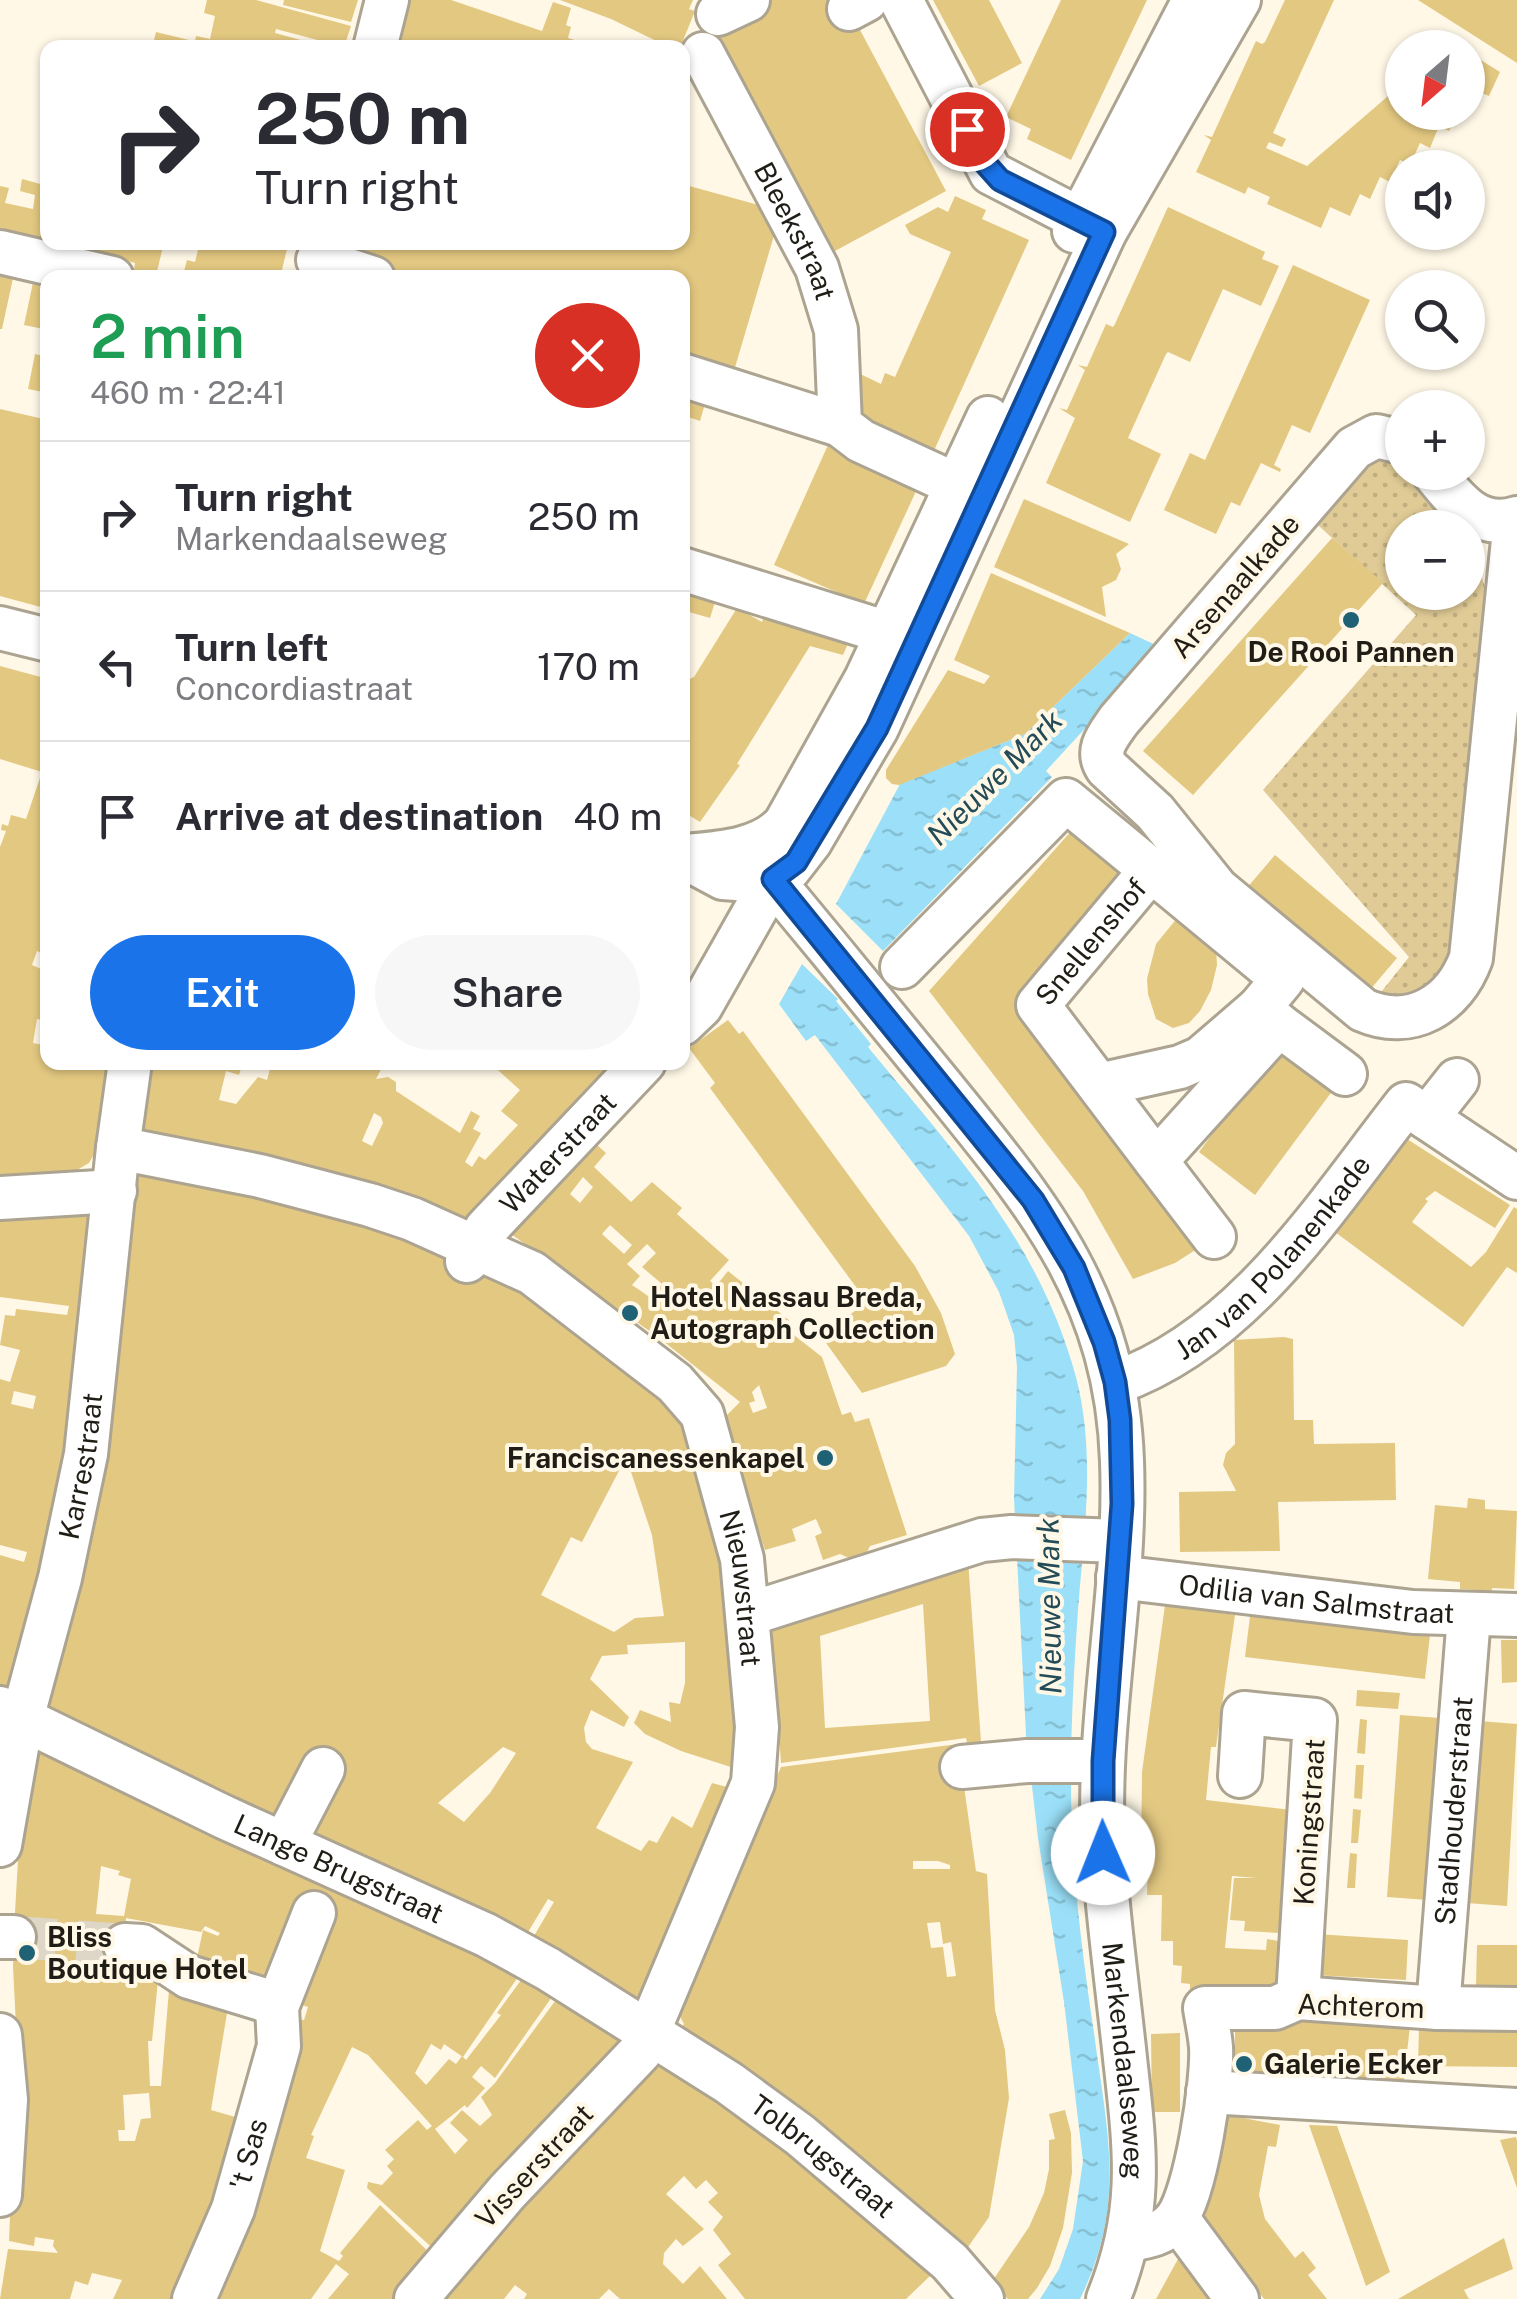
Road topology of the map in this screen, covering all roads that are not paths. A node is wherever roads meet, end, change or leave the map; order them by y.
1 (387, 0) edge
2 (901, 0) edge
3 (1194, 0) edge
4 (1238, 0) edge
5 (376, 40) edge
6 (704, 54) dead end
7 (1092, 226) junction
8 (0, 252) edge
9 (318, 260) edge
10 (77, 270) edge
11 (349, 270) edge
12 (690, 377) edge
13 (840, 425) junction
14 (1385, 439) edge
15 (1449, 490) edge
16 (970, 491) junction
17 (1516, 519) edge
18 (690, 570) edge
19 (0, 628) edge
20 (40, 638) edge
21 (902, 640) junction
22 (696, 855) edge
23 (771, 860) junction
24 (1151, 870) junction
25 (902, 967) dead end
26 (690, 1016) edge
27 (1269, 1016) junction
28 (129, 1070) edge
29 (636, 1070) edge
30 (1345, 1074) dead end
31 (1457, 1080) dead end
32 (1098, 1085) junction
33 (1417, 1112) junction
34 (118, 1148) junction
35 (1156, 1160) junction
36 (1517, 1178) edge
37 (0, 1198) edge
38 (119, 1205) junction
39 (1214, 1237) dead end
40 (471, 1254) junction
41 (1115, 1382) junction
42 (1078, 1547) junction
43 (749, 1614) junction
44 (1517, 1615) edge
45 (1470, 1616) junction
46 (11, 1713) edge
47 (1064, 1761) junction
48 (962, 1767) dead end
49 (323, 1769) dead end
50 (1240, 1776) dead end
51 (284, 1844) junction
52 (0, 1846) edge
53 (324, 1886) junction
54 (125, 1945) tunnel mouth
55 (1298, 1998) junction
56 (278, 2004) junction
57 (1438, 2008) junction
58 (1517, 2009) edge
59 (648, 2030) junction
60 (0, 2034) edge
61 (1208, 2092) junction
62 (1517, 2110) edge
63 (0, 2195) edge
64 (1177, 2218) junction
65 (1128, 2240) junction
66 (964, 2292) edge
67 (194, 2299) edge
68 (416, 2299) edge
69 (1108, 2299) edge
70 (1237, 2299) edge

1 - 5 street
2 - 7 street
3 - 7 street
4 - 7 street
6 - 13 street, Bleekstraat
7 - 16 street
8 - 10 street
9 - 11 street
12 - 13 street
13 - 16 street
14 - 17 street, Arsenaalkade
15 - 17 street
16 - 21 street
18 - 21 street
19 - 20 street
21 - 23 street
22 - 23 street
23 - 26 street
23 - 41 street, Markendaalseweg
24 - 25 street
24 - 27 street, Snellenshof
24 - 32 street, Snellenshof
27 - 30 street
27 - 32 street, Snellenshof
27 - 35 street, Snellenshof
28 - 34 street, Karrestraat
29 - 40 street, Waterstraat
31 - 33 street, Jan van Polanenkade
32 - 35 street, Snellenshof
33 - 36 street
33 - 41 street, Jan van Polanenkade
34 - 38 street, Karrestraat
34 - 40 street, Nieuwstraat
35 - 39 street, Snellenshof
37 - 38 street
38 - 46 street, Karrestraat
40 - 43 street, Nieuwstraat
41 - 42 street, Markendaalseweg
42 - 43 street, Odilia van Salmstraat
42 - 45 street, Odilia van Salmstraat
42 - 47 street, Markendaalseweg
43 - 59 street, Nieuwstraat
44 - 45 street, Odilia van Salmstraat
45 - 57 street, Stadhouderstraat
46 - 51 street, Lange Brugstraat
46 - 52 street, Karrestraat
47 - 48 street
47 - 65 street, Markendaalseweg
49 - 51 street
50 - 55 street, Koningstraat
51 - 53 street, Lange Brugstraat
53 - 56 street, 't Sas
53 - 59 street, Lange Brugstraat
54 - 56 street
55 - 57 street, Achterom
55 - 61 street, Achterom
56 - 67 street, 't Sas
57 - 58 street, Achterom
59 - 66 street, Tolbrugstraat
59 - 68 street, Visserstraat
60 - 63 street
61 - 62 street
61 - 64 street
64 - 65 street
64 - 70 street
65 - 69 street, Markendaalseweg

